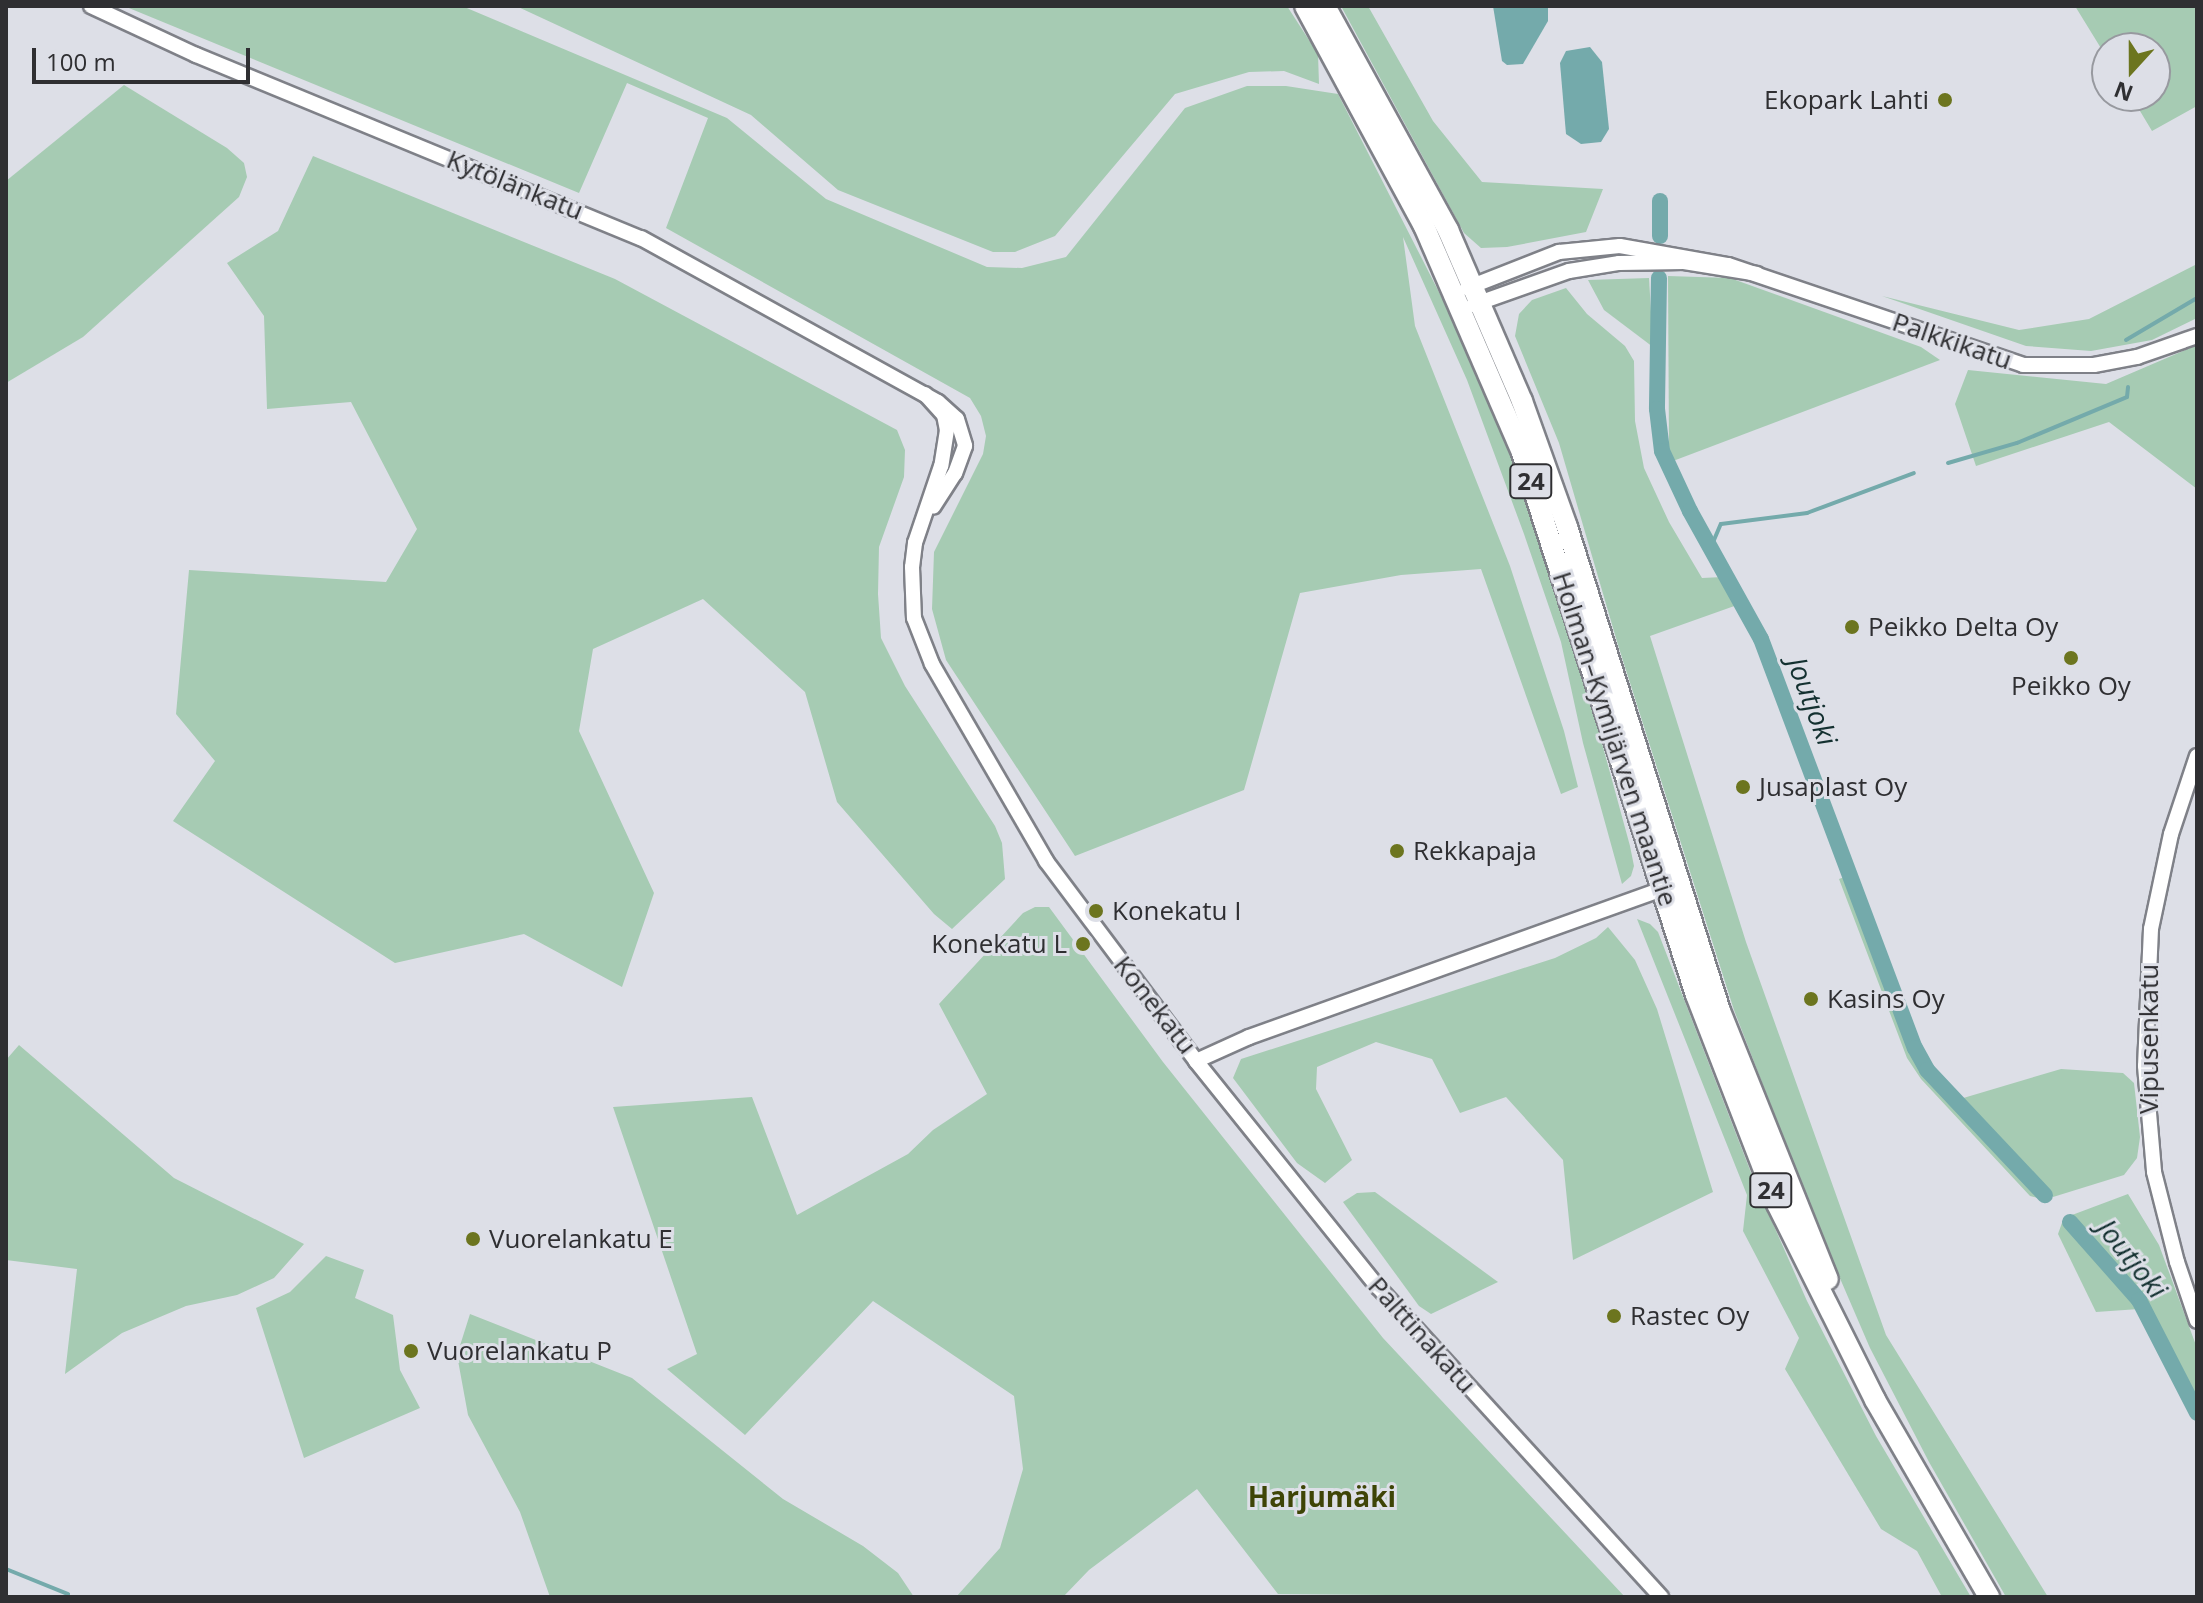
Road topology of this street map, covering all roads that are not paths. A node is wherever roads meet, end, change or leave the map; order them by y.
1 (91, 6) edge
2 (1305, 6) edge
3 (1325, 6) edge
4 (1757, 274) junction
5 (1472, 283) junction
6 (1458, 303) junction
7 (1481, 304) junction
8 (2197, 336) edge
9 (948, 469) joint
10 (2197, 756) edge
11 (1670, 887) junction
12 (1196, 1061) junction
13 (2197, 1321) edge
14 (1661, 1597) edge
15 (1989, 1597) edge

1 - 9 street, Kytölänkatu
2 - 6 highway, Holman–Kymijärven maantie / 24
3 - 5 highway, Holman–Kymijärven maantie / 24
4 - 5 street, Palkkikatu
4 - 7 street, Palkkikatu
4 - 8 street, Palkkikatu
5 - 6 street
5 - 7 highway, Holman–Kymijärven maantie / 24
6 - 7 street, Palkkikatu
6 - 11 highway, Holman–Kymijärven maantie / 24
7 - 11 highway, Holman–Kymijärven maantie / 24
9 - 12 street, Konekatu
10 - 13 street, Vipusenkatu
11 - 12 street, Konekatu
11 - 15 highway, Holman–Kymijärven maantie / 24
12 - 14 street, Palttinakatu

